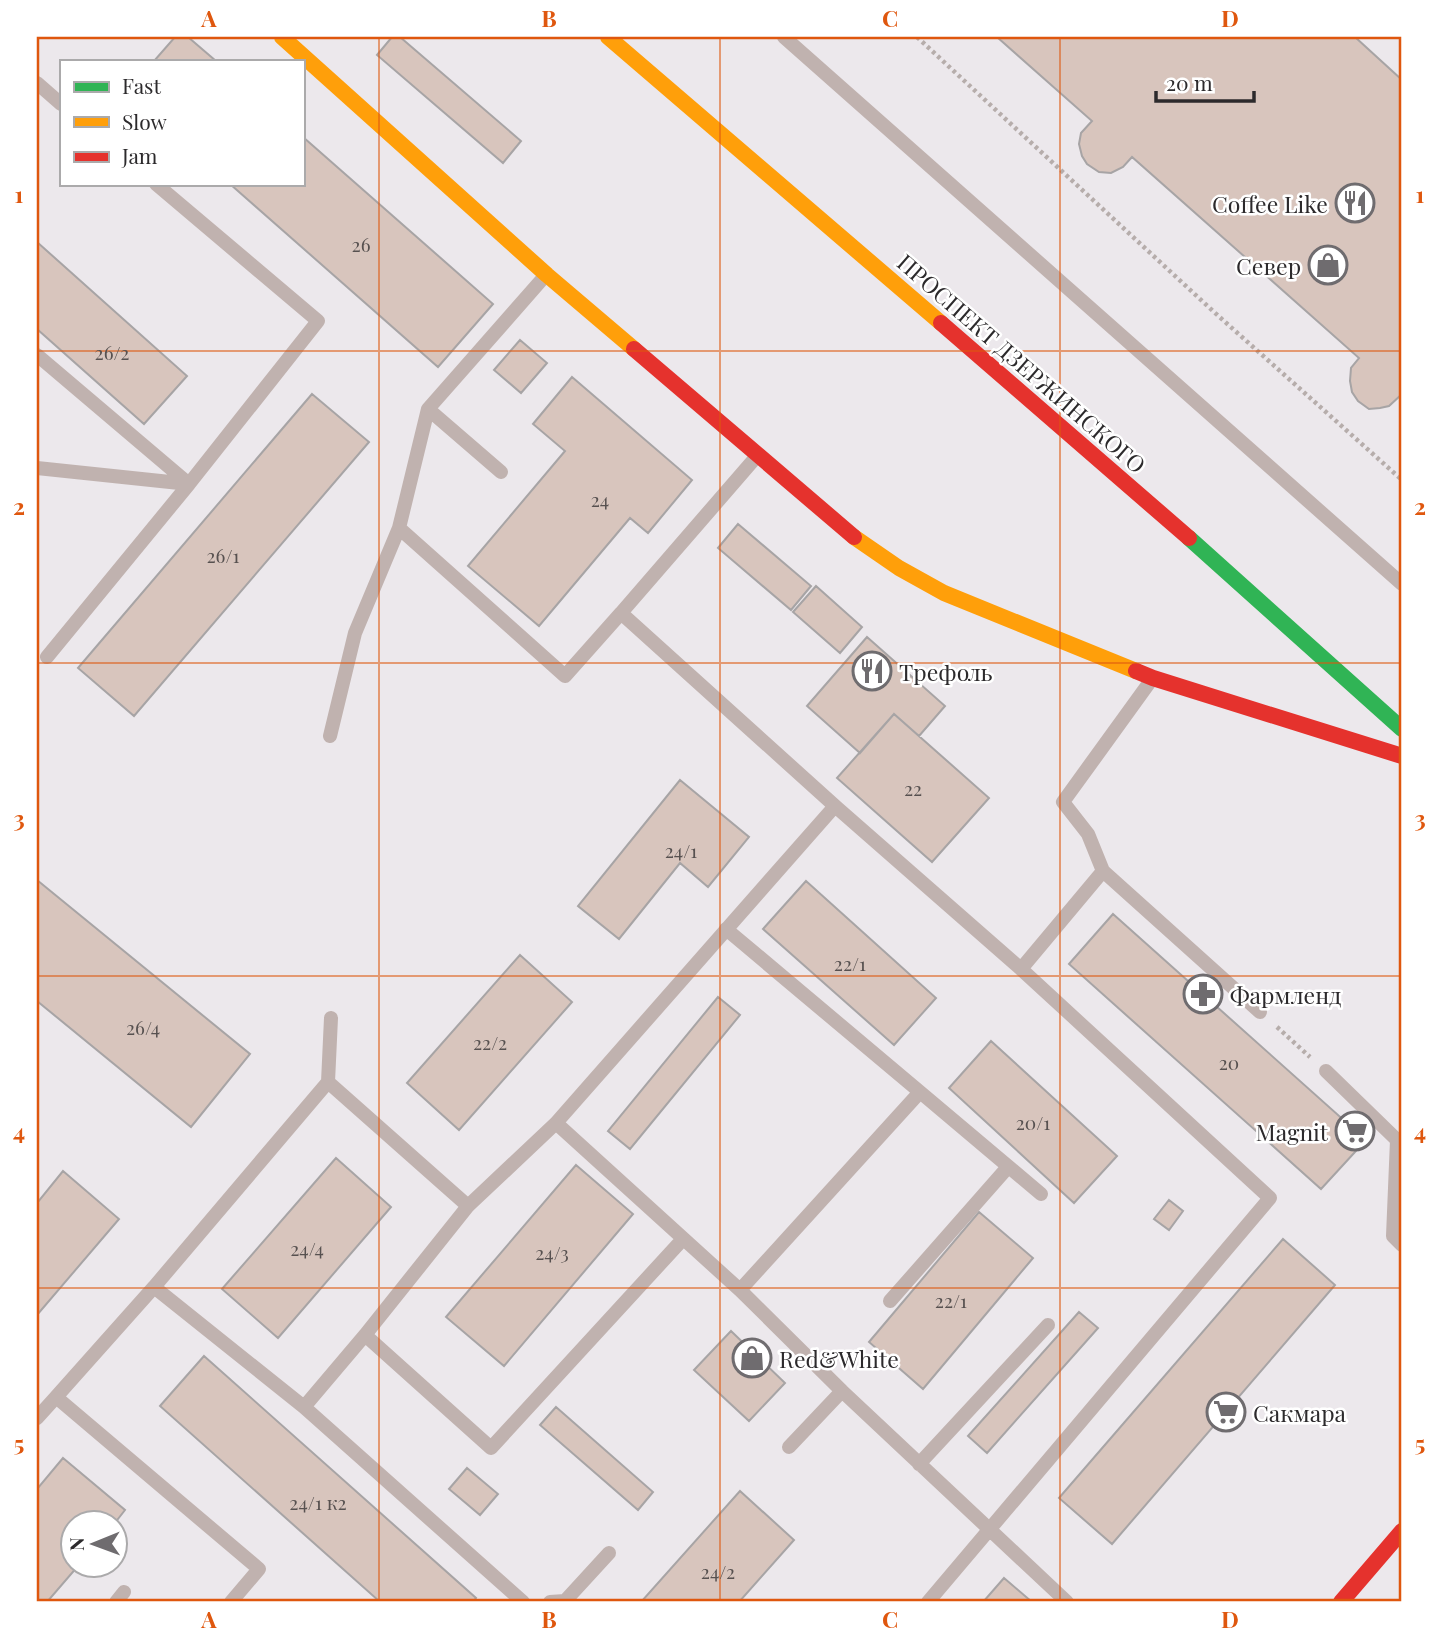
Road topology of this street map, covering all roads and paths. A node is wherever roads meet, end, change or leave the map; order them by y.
1 (282, 37) edge
2 (608, 37) edge
3 (784, 37) edge
4 (918, 37) edge
5 (37, 83) edge
6 (60, 103) edge
7 (158, 186) edge
8 (547, 275) junction
9 (37, 355) edge
10 (428, 409) junction
11 (757, 456) junction
12 (37, 468) edge
13 (500, 472) dead end
14 (1402, 480) edge
15 (189, 484) junction
16 (399, 528) junction
17 (1402, 584) edge
18 (621, 613) junction
19 (47, 657) dead end
20 (1153, 678) junction
21 (1402, 729) edge
22 (330, 736) dead end
23 (1402, 756) edge
24 (835, 806) junction
25 (1104, 871) junction
26 (726, 929) junction
27 (1021, 969) junction
28 (1260, 1012) joint
29 (331, 1018) dead end
30 (1326, 1071) joint
31 (328, 1083) junction
32 (920, 1092) junction
33 (555, 1123) junction
34 (1008, 1167) junction
35 (1041, 1194) dead end
36 (468, 1206) junction
37 (683, 1239) junction
38 (1402, 1245) edge
39 (154, 1287) junction
40 (740, 1290) junction
41 (890, 1301) dead end
42 (1048, 1325) dead end
43 (365, 1335) junction
44 (842, 1391) junction
45 (56, 1397) junction
46 (304, 1407) junction
47 (37, 1418) edge
48 (789, 1447) dead end
49 (919, 1464) junction
50 (990, 1531) junction
51 (1402, 1531) edge
52 (609, 1553) dead end
53 (230, 1602) edge
54 (523, 1602) edge
55 (550, 1602) edge
56 (928, 1602) edge
57 (1067, 1602) edge
58 (1341, 1602) edge

1 - 8 street
2 - 21 street, ПРОСПЕКТ ДЗЕРЖИНСКОГО
3 - 17 lane
4 - 14 path
5 - 6 lane
7 - 15 lane
8 - 10 lane
8 - 11 street
9 - 15 lane
10 - 13 lane
10 - 16 lane
11 - 18 lane
11 - 20 street
12 - 15 lane
15 - 19 lane
16 - 18 lane
16 - 22 lane
18 - 24 lane
20 - 23 street
20 - 25 lane
24 - 26 lane
24 - 27 lane
25 - 27 lane
25 - 28 lane
26 - 32 lane
26 - 33 lane
27 - 50 lane
28 - 30 path
29 - 31 lane
30 - 38 lane
31 - 36 lane
31 - 39 lane
32 - 34 lane
32 - 40 lane
33 - 36 lane
33 - 37 lane
34 - 35 lane
34 - 41 lane
36 - 43 lane
37 - 40 lane
37 - 43 lane
39 - 45 lane
39 - 46 lane
40 - 44 lane
42 - 49 lane
43 - 46 lane
44 - 48 lane
44 - 49 lane
45 - 47 lane
45 - 53 lane
46 - 54 lane
49 - 50 lane
50 - 56 lane
50 - 57 lane
51 - 58 street
52 - 55 lane

